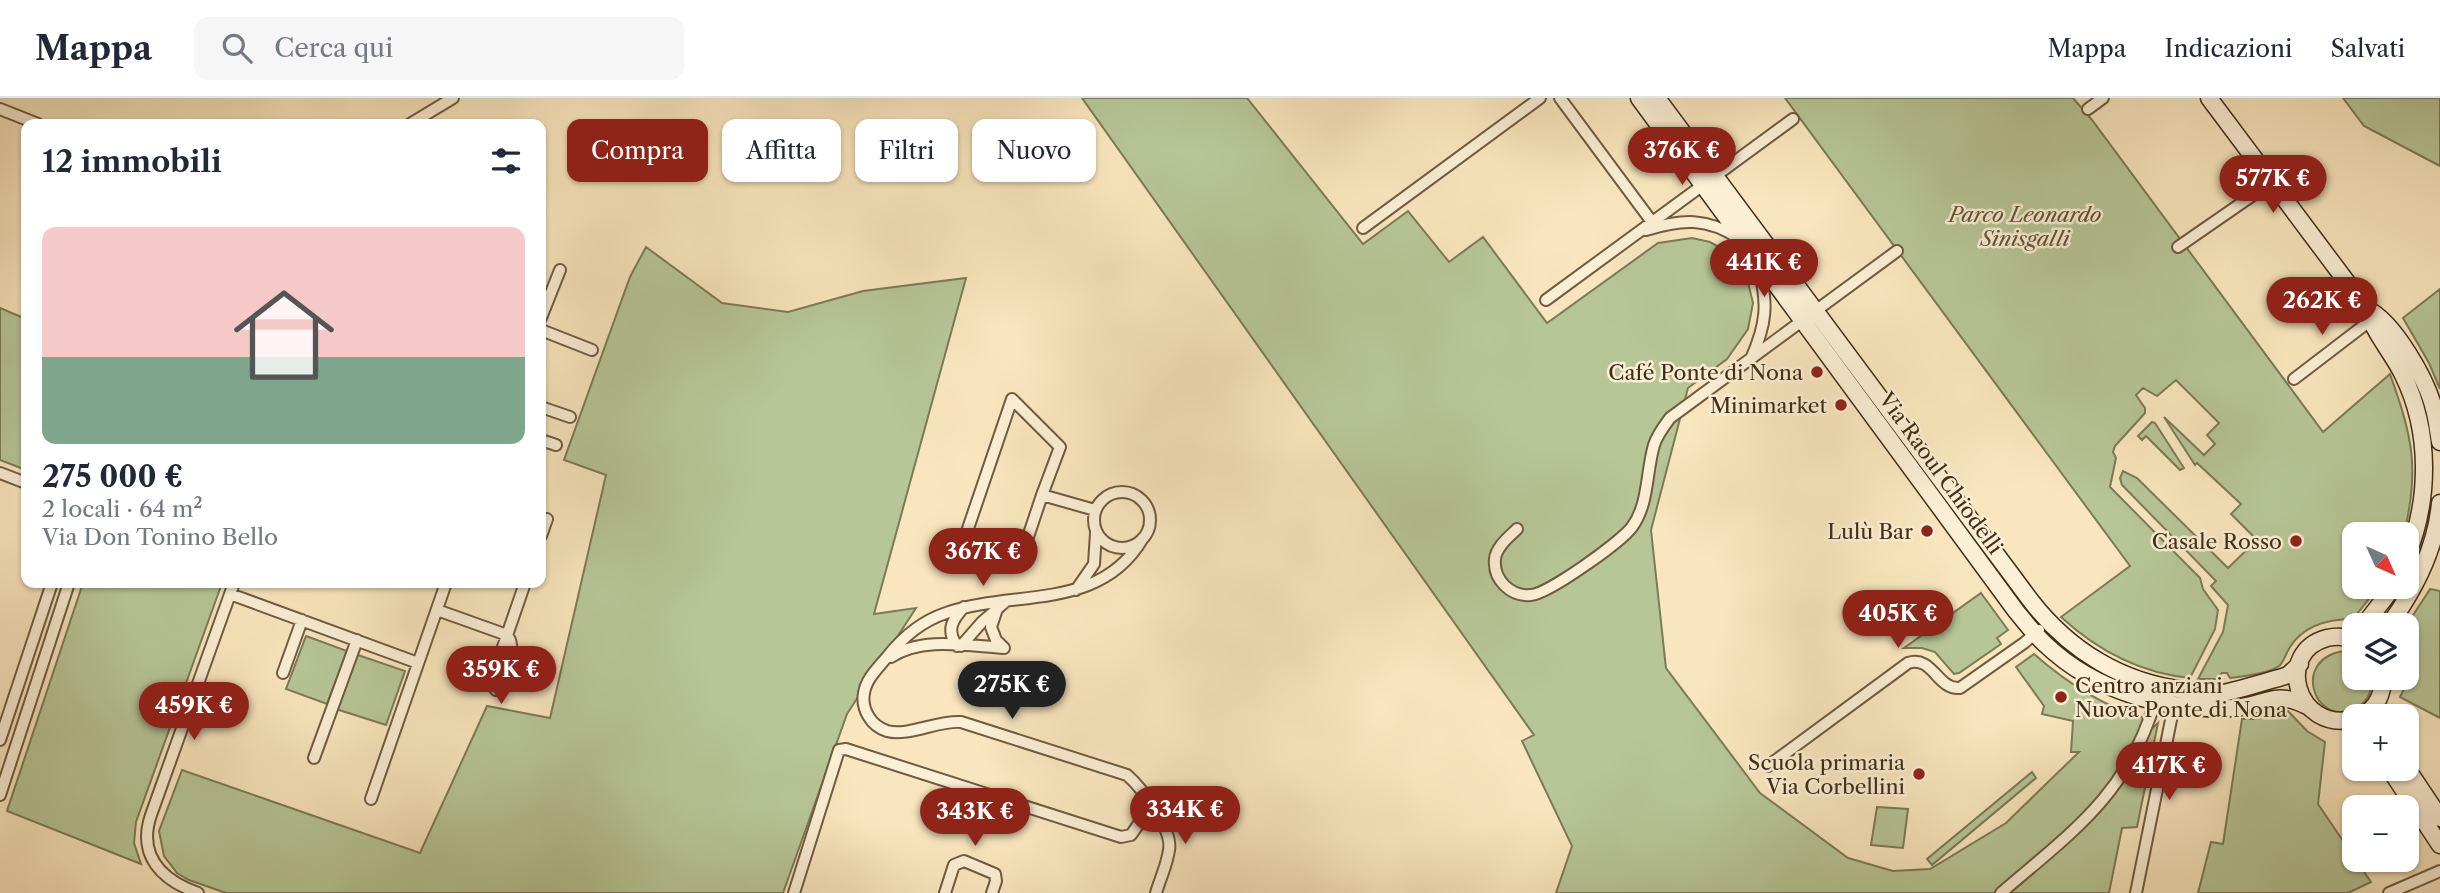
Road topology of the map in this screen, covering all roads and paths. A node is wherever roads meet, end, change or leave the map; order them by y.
1 (453, 98) edge
2 (1540, 98) edge
3 (1560, 98) edge
4 (1639, 98) edge
5 (1657, 98) edge
6 (2103, 98) edge
7 (2209, 98) edge
8 (2088, 108) dead end
9 (0, 109) edge
10 (1793, 118) dead end
11 (25, 119) edge
12 (418, 119) edge
13 (1709, 180) junction
14 (2272, 182) junction
15 (1652, 222) junction
16 (1363, 228) dead end
17 (1639, 231) junction
18 (2178, 247) dead end
19 (1750, 248) junction
20 (1897, 251) dead end
21 (560, 270) dead end
22 (1546, 300) dead end
23 (546, 305) edge
24 (2372, 315) junction
25 (1809, 317) junction
26 (546, 332) edge
27 (592, 350) dead end
28 (1751, 359) junction
29 (2412, 377) junction
30 (2294, 379) dead end
31 (546, 409) edge
32 (570, 417) dead end
33 (2439, 436) edge
34 (546, 442) edge
35 (556, 445) dead end
36 (0, 472) edge
37 (21, 481) edge
38 (1042, 495) junction
39 (1095, 510) junction
40 (2421, 510) junction
41 (2439, 516) edge
42 (547, 519) dead end
43 (546, 522) edge
44 (2418, 522) edge
45 (1517, 529) dead end
46 (1096, 533) junction
47 (1143, 538) junction
48 (50, 588) edge
49 (67, 588) edge
50 (232, 588) edge
51 (444, 588) edge
52 (523, 588) edge
53 (1075, 591) junction
54 (2384, 599) edge
55 (1007, 600) junction
56 (964, 607) junction
57 (997, 609) junction
58 (437, 610) junction
59 (2373, 613) edge
60 (2396, 613) edge
61 (302, 620) junction
62 (2048, 621) junction
63 (2036, 634) junction
64 (2342, 634) edge
65 (2335, 636) junction
66 (2342, 637) edge
67 (357, 640) junction
68 (959, 646) junction
69 (883, 662) junction
70 (418, 663) junction
71 (2300, 664) junction
72 (283, 673) dead end
73 (2155, 702) junction
74 (2174, 705) junction
75 (2307, 706) junction
76 (2342, 721) edge
77 (0, 740) edge
78 (314, 758) dead end
79 (1769, 766) dead end
80 (2398, 781) edge
81 (2415, 781) edge
82 (0, 795) edge
83 (371, 799) dead end
84 (1151, 806) junction
85 (2440, 818) edge
86 (2440, 845) edge
87 (2440, 871) edge
88 (198, 893) edge
89 (794, 893) edge
90 (944, 893) edge
91 (992, 893) edge
92 (1156, 893) edge
93 (2001, 893) edge
94 (2136, 893) edge
95 (2389, 893) edge

1 - 12 street
2 - 16 street
3 - 15 street
4 - 13 main road, Via Raoul Chiodelli
5 - 13 main road, Via Raoul Chiodelli
6 - 8 street
7 - 14 main road
9 - 11 street
10 - 13 street
13 - 15 street
13 - 19 main road, Via Raoul Chiodelli
13 - 25 main road, Via Raoul Chiodelli
14 - 18 street
14 - 24 main road
15 - 17 street
17 - 19 street
17 - 22 street
19 - 25 main road, Via Raoul Chiodelli
19 - 28 street
20 - 25 street
21 - 23 street
24 - 29 main road
24 - 30 street
25 - 28 street
25 - 62 main road, Via Raoul Chiodelli
25 - 63 main road, Via Raoul Chiodelli
26 - 27 street
28 - 45 street
29 - 33 main road
29 - 40 main road
31 - 32 street
34 - 35 street
36 - 37 street
38 - 38 street
38 - 39 street
39 - 46 street
39 - 47 street
40 - 41 street
40 - 44 main road
41 - 60 main road
42 - 43 street
46 - 47 street
46 - 53 street
47 - 53 street
48 - 77 street
49 - 82 street
50 - 61 street
50 - 88 street
51 - 58 street
52 - 58 street
53 - 55 street
54 - 59 main road
55 - 56 street
55 - 57 street
56 - 68 street
56 - 69 street
57 - 68 street
57 - 68 street
58 - 70 street
61 - 67 street
61 - 72 street
62 - 63 street
62 - 71 main road, Via Raoul Chiodelli
63 - 73 main road, Via Raoul Chiodelli
63 - 79 street
64 - 65 main road, Via Raoul Chiodelli
65 - 66 main road
65 - 71 main road, Via Raoul Chiodelli
67 - 70 street
67 - 78 street
68 - 69 street
69 - 84 street
70 - 83 street
71 - 75 main road
73 - 74 main road, Via Raoul Chiodelli
73 - 93 street
74 - 75 main road, Via Raoul Chiodelli
74 - 94 street
75 - 76 main road, Via Raoul Chiodelli
80 - 86 main road
81 - 85 main road
84 - 89 street
84 - 92 street
87 - 95 street
90 - 91 street

